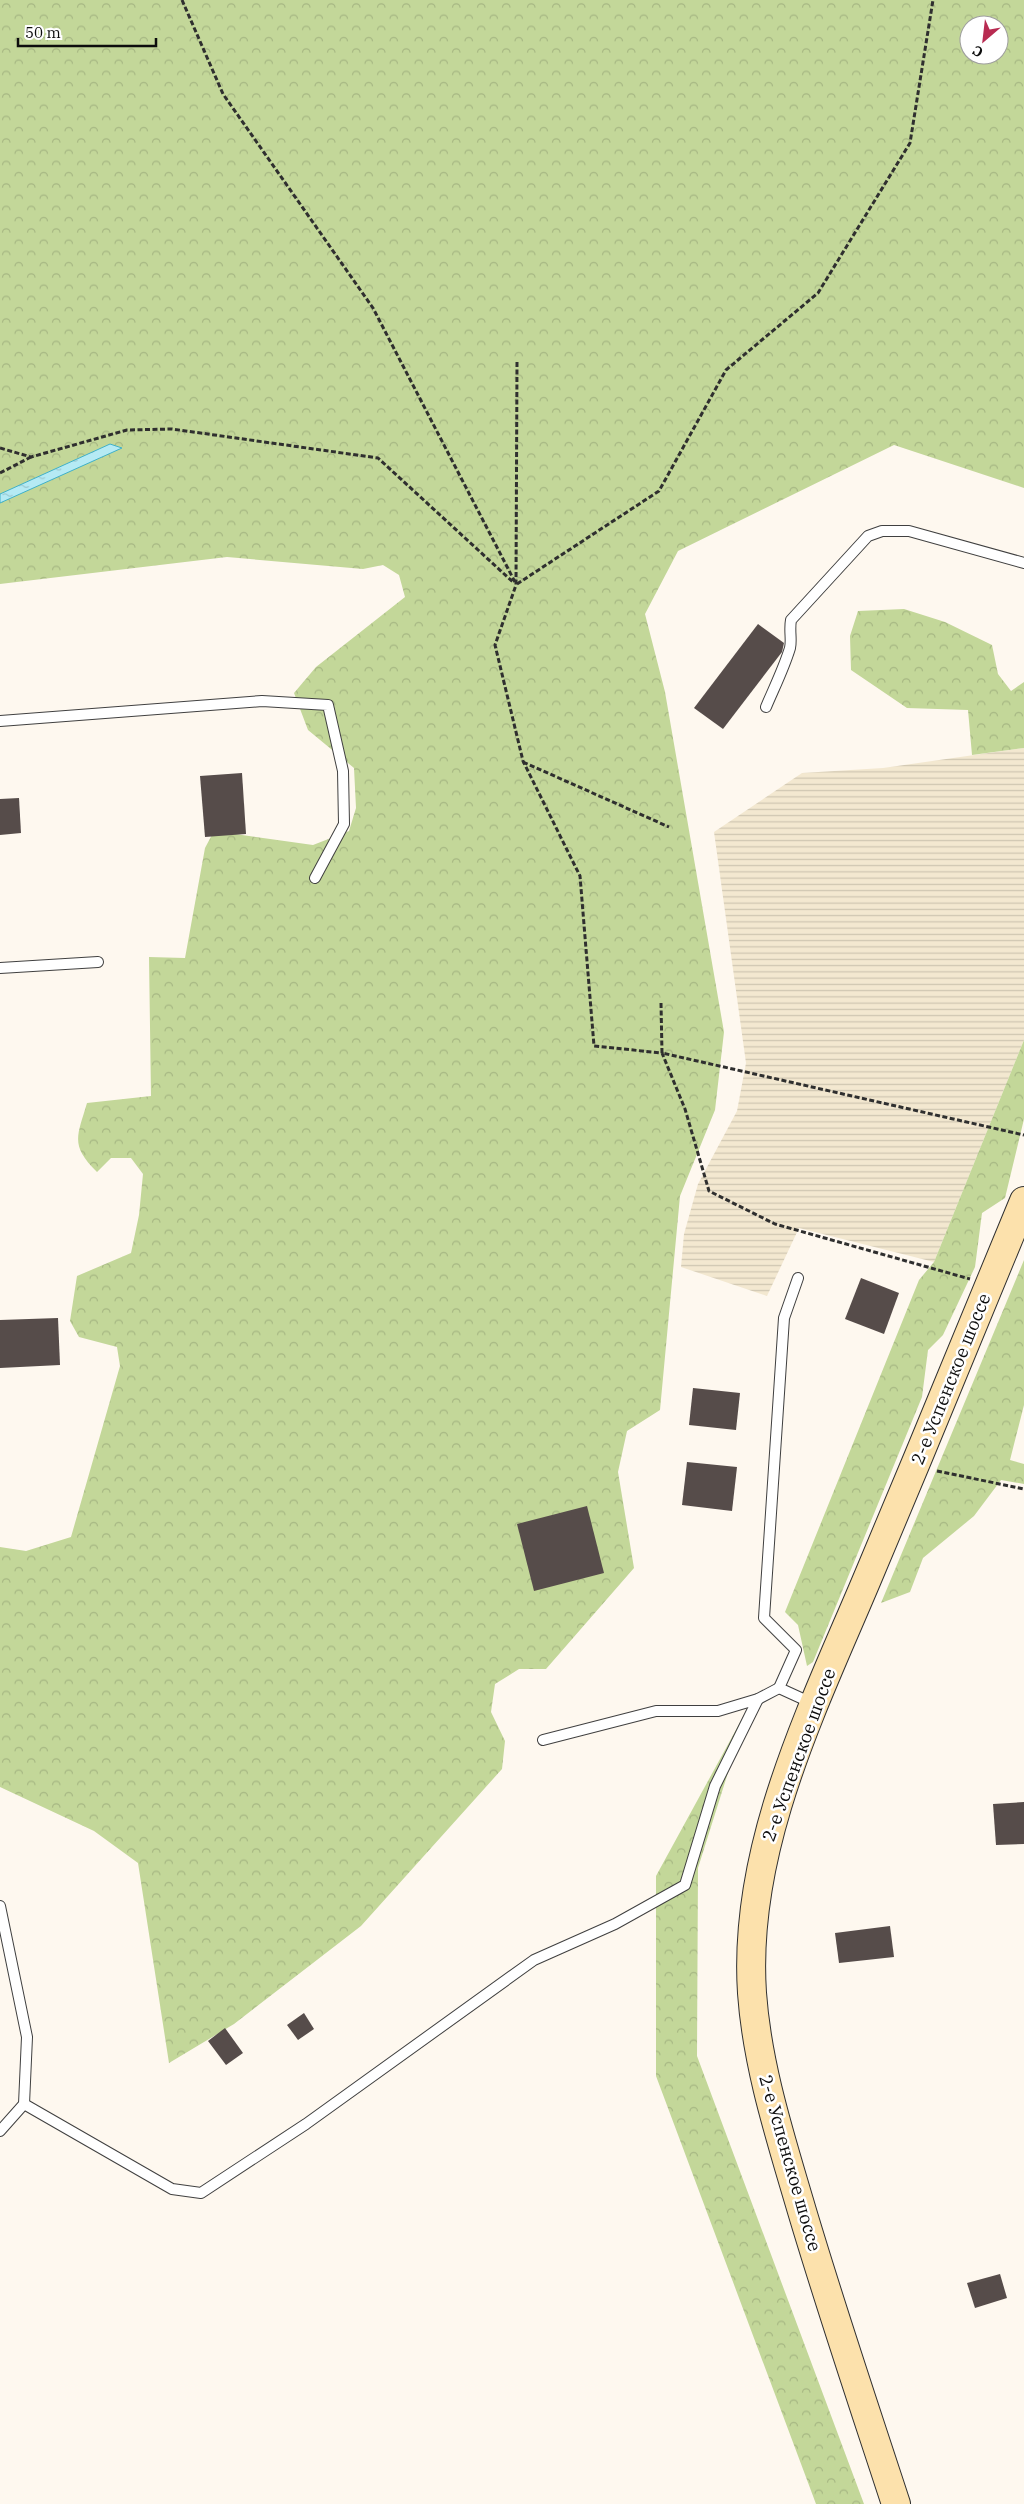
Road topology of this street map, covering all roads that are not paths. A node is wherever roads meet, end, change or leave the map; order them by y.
1 (1024, 563) edge
2 (766, 707) dead end
3 (0, 721) edge
4 (315, 878) dead end
5 (98, 962) dead end
6 (0, 968) edge
7 (1024, 1201) edge
8 (798, 1278) dead end
9 (780, 1688) junction
10 (758, 1699) junction
11 (815, 1705) junction
12 (543, 1740) dead end
13 (0, 1906) edge
14 (24, 2104) junction
15 (0, 2131) edge
16 (896, 2504) edge

1 - 2 lane
3 - 4 lane
5 - 6 lane
7 - 11 main road, 2-е Успенское шоссе
8 - 9 lane
9 - 10 lane
9 - 11 lane
10 - 12 lane
10 - 14 lane
11 - 16 main road, 2-е Успенское шоссе
13 - 14 lane
14 - 15 lane

